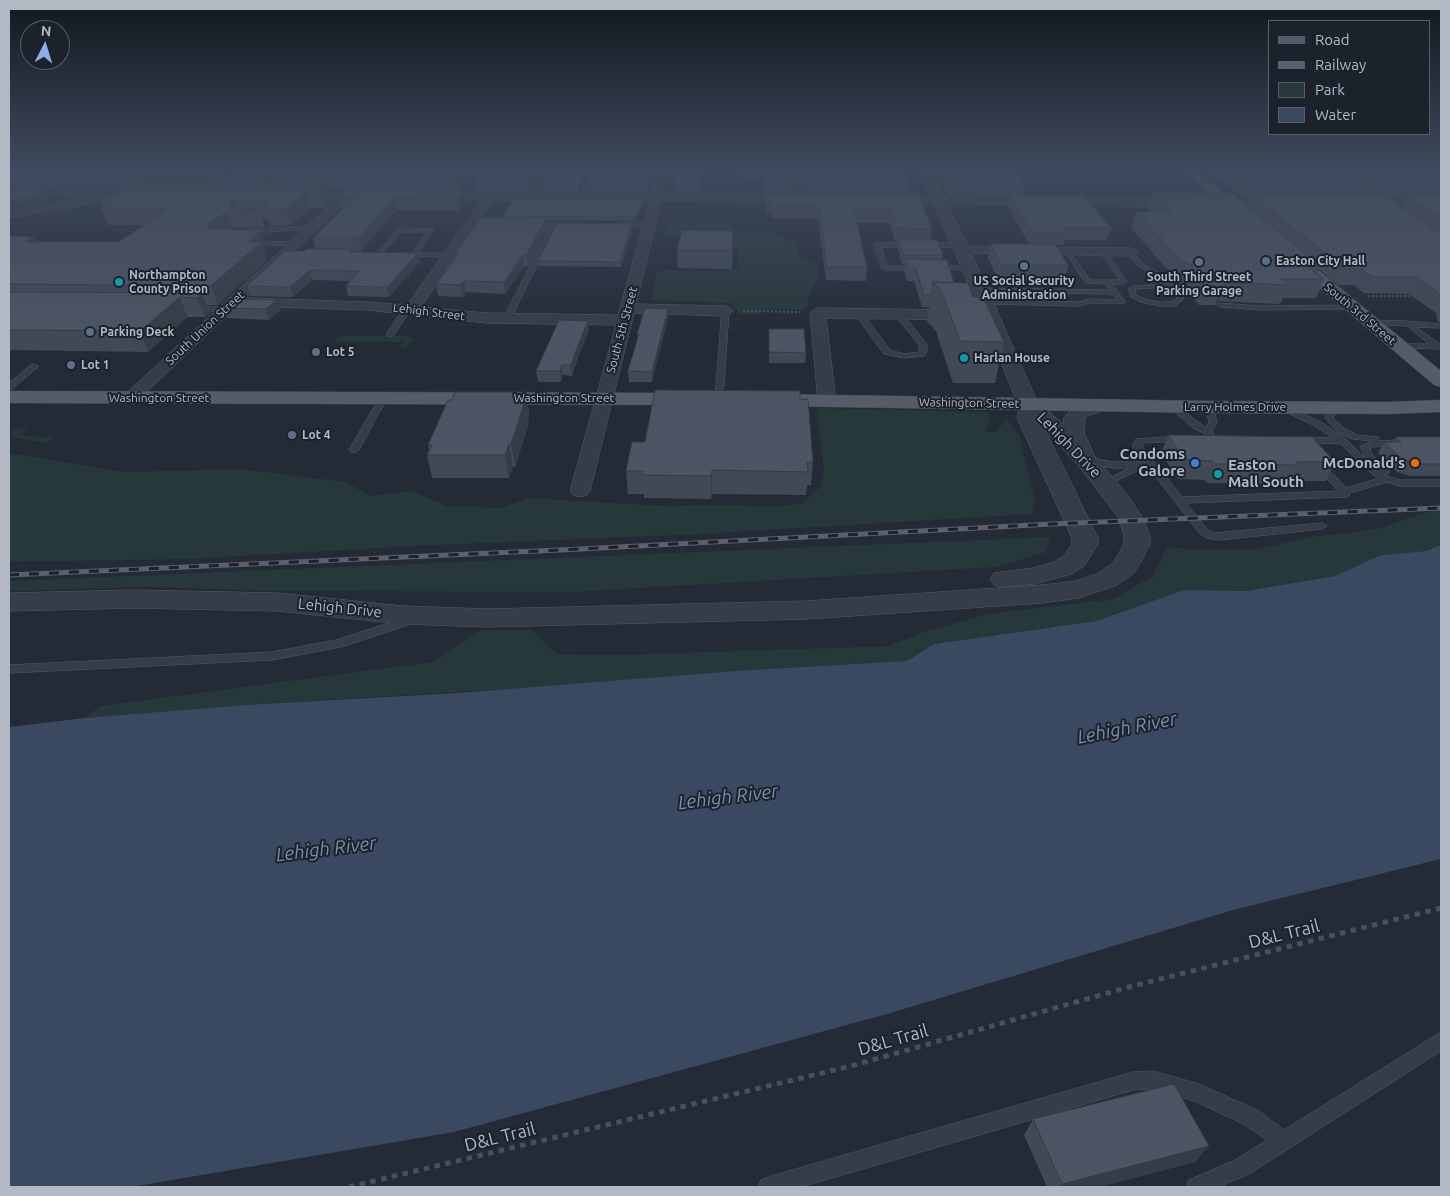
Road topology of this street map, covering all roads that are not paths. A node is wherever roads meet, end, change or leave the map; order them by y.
1 (554, 224) edge
2 (290, 225) edge
3 (475, 225) edge
4 (569, 225) edge
5 (573, 225) edge
6 (611, 225) edge
7 (649, 225) joint
8 (950, 225) edge
9 (296, 226) junction
10 (313, 226) joint
11 (242, 232) edge
12 (1111, 235) edge
13 (247, 243) edge
14 (961, 248) junction
15 (1283, 249) edge
16 (291, 250) junction
17 (1067, 252) junction
18 (1103, 252) junction
19 (369, 254) edge
20 (378, 254) junction
21 (387, 254) edge
22 (396, 254) edge
23 (414, 255) junction
24 (450, 255) junction
25 (1134, 255) junction
26 (970, 268) junction
27 (1108, 283) junction
28 (1166, 284) junction
29 (1182, 286) dead end
30 (1115, 292) junction
31 (984, 302) junction
32 (1220, 305) edge
33 (229, 306) junction
34 (1353, 307) junction
35 (187, 309) edge
36 (409, 310) junction
37 (725, 311) joint
38 (858, 313) junction
39 (898, 314) junction
40 (626, 315) junction
41 (507, 319) junction
42 (1370, 322) junction
43 (1407, 323) junction
44 (1441, 326) edge
45 (390, 334) dead end
46 (1399, 346) junction
47 (1439, 347) edge
48 (35, 366) dead end
49 (1441, 381) edge
50 (9, 387) edge
51 (9, 397) edge
52 (130, 398) junction
53 (383, 398) junction
54 (604, 398) junction
55 (736, 400) junction
56 (828, 401) junction
57 (1028, 404) junction
58 (1102, 405) junction
59 (1173, 406) junction
60 (1441, 406) edge
61 (1210, 407) junction
62 (1272, 407) junction
63 (1338, 408) junction
64 (1186, 439) edge
65 (1343, 441) junction
66 (354, 450) dead end
67 (1086, 460) junction
68 (1146, 466) junction
69 (1386, 479) junction
70 (1421, 483) junction
71 (1441, 483) edge
72 (1109, 488) junction
73 (580, 491) dead end
74 (1345, 492) junction
75 (1179, 500) junction
76 (1322, 526) dead end
77 (9, 602) edge
78 (672, 612) junction
79 (426, 615) junction
80 (9, 669) edge
81 (1441, 1041) edge
82 (1284, 1141) junction
83 (768, 1187) edge
84 (1196, 1187) edge

1 - 41 lane
2 - 9 lane
3 - 24 street
4 - 5 lane
6 - 7 lane
7 - 40 street, South 5th Street
8 - 14 street
9 - 10 lane
9 - 11 lane
10 - 16 street, South Union Street
12 - 25 street
13 - 16 lane
14 - 17 street
14 - 26 street
14 - 26 lane
15 - 34 main road, South 3rd Street
16 - 33 street, South Union Street
17 - 18 street
17 - 27 lane
18 - 25 street
18 - 27 lane
19 - 20 lane
20 - 21 lane
20 - 23 lane
22 - 23 lane
23 - 24 lane
24 - 36 street
25 - 28 lane
26 - 31 street
27 - 30 lane
28 - 28 lane
28 - 29 lane, bridge
30 - 31 lane
30 - 31 lane
31 - 39 street
31 - 57 street
32 - 34 lane
33 - 35 lane
33 - 36 street, Lehigh Street
33 - 52 street, South Union Street
34 - 42 main road, South 3rd Street
36 - 41 street, Lehigh Street
36 - 45 lane
37 - 40 street, Lehigh Street
37 - 55 lane
38 - 39 street
38 - 39 lane
38 - 56 street
40 - 41 street, Lehigh Street
40 - 54 street, South 5th Street
42 - 43 lane
42 - 46 main road, South 3rd Street
43 - 44 lane
43 - 47 lane
46 - 47 lane
46 - 49 main road, South 3rd Street
48 - 50 lane
51 - 52 main road, Washington Street
52 - 53 main road, Washington Street
53 - 54 main road, Washington Street
53 - 66 lane
54 - 55 main road, Washington Street
54 - 73 street, South 5th Street
55 - 56 main road, Washington Street
56 - 57 main road, Washington Street
57 - 58 main road, Larry Holmes Drive
57 - 67 street, Lehigh Drive
57 - 78 street, Lehigh Drive
58 - 59 main road, Larry Holmes Drive
58 - 67 street
59 - 61 main road, Larry Holmes Drive
59 - 61 lane
60 - 63 main road, Larry Holmes Drive
61 - 62 main road, Larry Holmes Drive
62 - 63 main road, Larry Holmes Drive
62 - 65 lane
63 - 70 lane
64 - 68 lane
65 - 69 lane
65 - 74 lane
67 - 68 lane
67 - 72 street, Lehigh Drive
68 - 72 lane
68 - 75 lane
69 - 70 lane
69 - 74 lane
70 - 71 lane
72 - 78 street, Lehigh Drive
74 - 75 lane
75 - 76 lane
77 - 79 street, Lehigh Drive
78 - 79 street, Lehigh Drive
79 - 80 lane
81 - 82 lane
82 - 83 lane
82 - 84 lane

